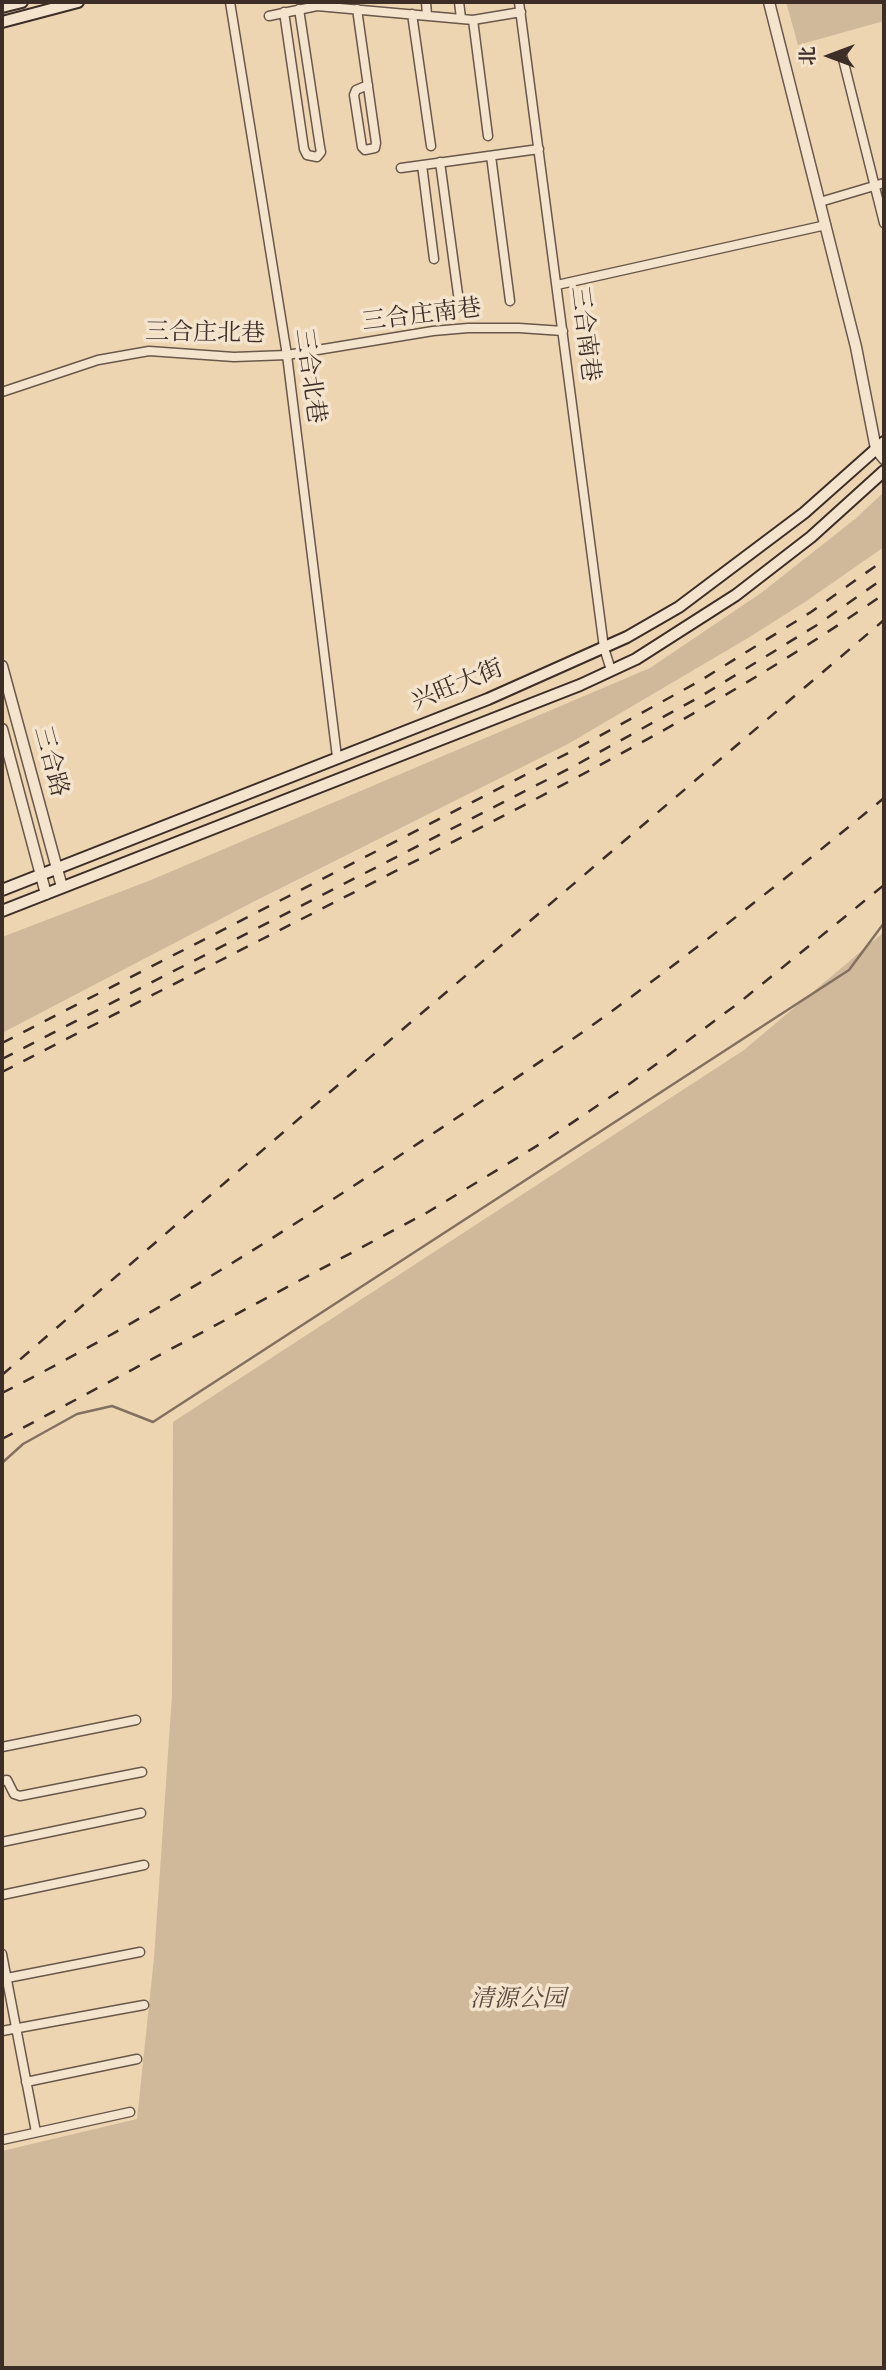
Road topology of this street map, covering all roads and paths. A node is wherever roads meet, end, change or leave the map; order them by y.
1 (22, 2) edge
2 (78, 2) edge
3 (230, 2) edge
4 (426, 2) edge
5 (459, 2) edge
6 (519, 2) edge
7 (769, 2) edge
8 (316, 4) edge
9 (2, 7) edge
10 (299, 9) junction
11 (357, 9) junction
12 (284, 12) junction
13 (521, 12) junction
14 (412, 14) junction
15 (427, 15) junction
16 (269, 16) dead end
17 (461, 19) junction
18 (473, 20) junction
19 (2, 22) edge
20 (842, 55) dead end
21 (368, 85) junction
22 (488, 136) dead end
23 (431, 146) dead end
24 (539, 149) junction
25 (491, 156) junction
26 (440, 162) junction
27 (422, 165) junction
28 (401, 168) dead end
29 (880, 184) edge
30 (820, 202) junction
31 (884, 223) edge
32 (826, 225) junction
33 (434, 259) dead end
34 (557, 285) junction
35 (510, 301) dead end
36 (460, 309) dead end
37 (563, 331) junction
38 (287, 355) junction
39 (2, 392) edge
40 (880, 445) edge
41 (884, 459) edge
42 (884, 471) edge
43 (604, 649) junction
44 (2, 666) edge
45 (611, 670) junction
46 (2, 729) edge
47 (337, 757) junction
48 (57, 869) junction
49 (40, 875) junction
50 (62, 887) junction
51 (2, 890) edge
52 (46, 894) junction
53 (2, 911) edge
54 (136, 1720) dead end
55 (2, 1747) edge
56 (142, 1772) dead end
57 (2, 1781) edge
58 (141, 1813) dead end
59 (2, 1842) edge
60 (144, 1865) dead end
61 (2, 1895) edge
62 (140, 1952) dead end
63 (2, 1954) edge
64 (4, 1978) edge
65 (145, 2005) dead end
66 (17, 2028) junction
67 (2, 2031) edge
68 (137, 2059) dead end
69 (26, 2082) junction
70 (130, 2112) dead end
71 (36, 2132) junction
72 (2, 2140) edge

1 - 9 main road
2 - 19 main road
3 - 38 street, 三合北巷
4 - 15 street
5 - 17 street
6 - 13 street, 三合南巷
7 - 30 street
8 - 10 street
8 - 11 street
10 - 12 street
10 - 12 street
11 - 14 street
11 - 21 street
12 - 16 street
13 - 18 street
13 - 24 street, 三合南巷
14 - 15 street
14 - 23 street
15 - 17 street
17 - 18 street
18 - 22 street
20 - 29 street
21 - 21 street
24 - 25 street
24 - 34 street, 三合南巷
25 - 26 street
25 - 35 street
26 - 27 street
26 - 36 street
27 - 28 street
27 - 33 street
29 - 30 street
29 - 31 street
30 - 32 street
32 - 34 street
32 - 40 street
34 - 37 street, 三合南巷
37 - 38 street, 三合庄南巷
37 - 43 street, 三合南巷
38 - 39 street, 三合庄北巷
38 - 47 street, 三合北巷
40 - 41 street
40 - 43 main road, 兴旺大街
42 - 45 main road, 兴旺大街
43 - 45 street, 三合南巷
43 - 47 main road, 兴旺大街
44 - 48 street, 三合路
45 - 50 main road, 兴旺大街
46 - 49 street, 三合路
47 - 48 main road, 兴旺大街
48 - 49 main road, 兴旺大街
48 - 50 street, 三合路
49 - 51 main road, 兴旺大街
49 - 52 street, 三合路
50 - 52 main road, 兴旺大街
52 - 53 main road, 兴旺大街
54 - 55 street
56 - 57 street
58 - 59 street
60 - 61 street
62 - 64 street
63 - 64 street
64 - 66 street
65 - 66 street
66 - 67 street
66 - 69 street
68 - 69 street
69 - 71 street
70 - 71 street
71 - 72 street

